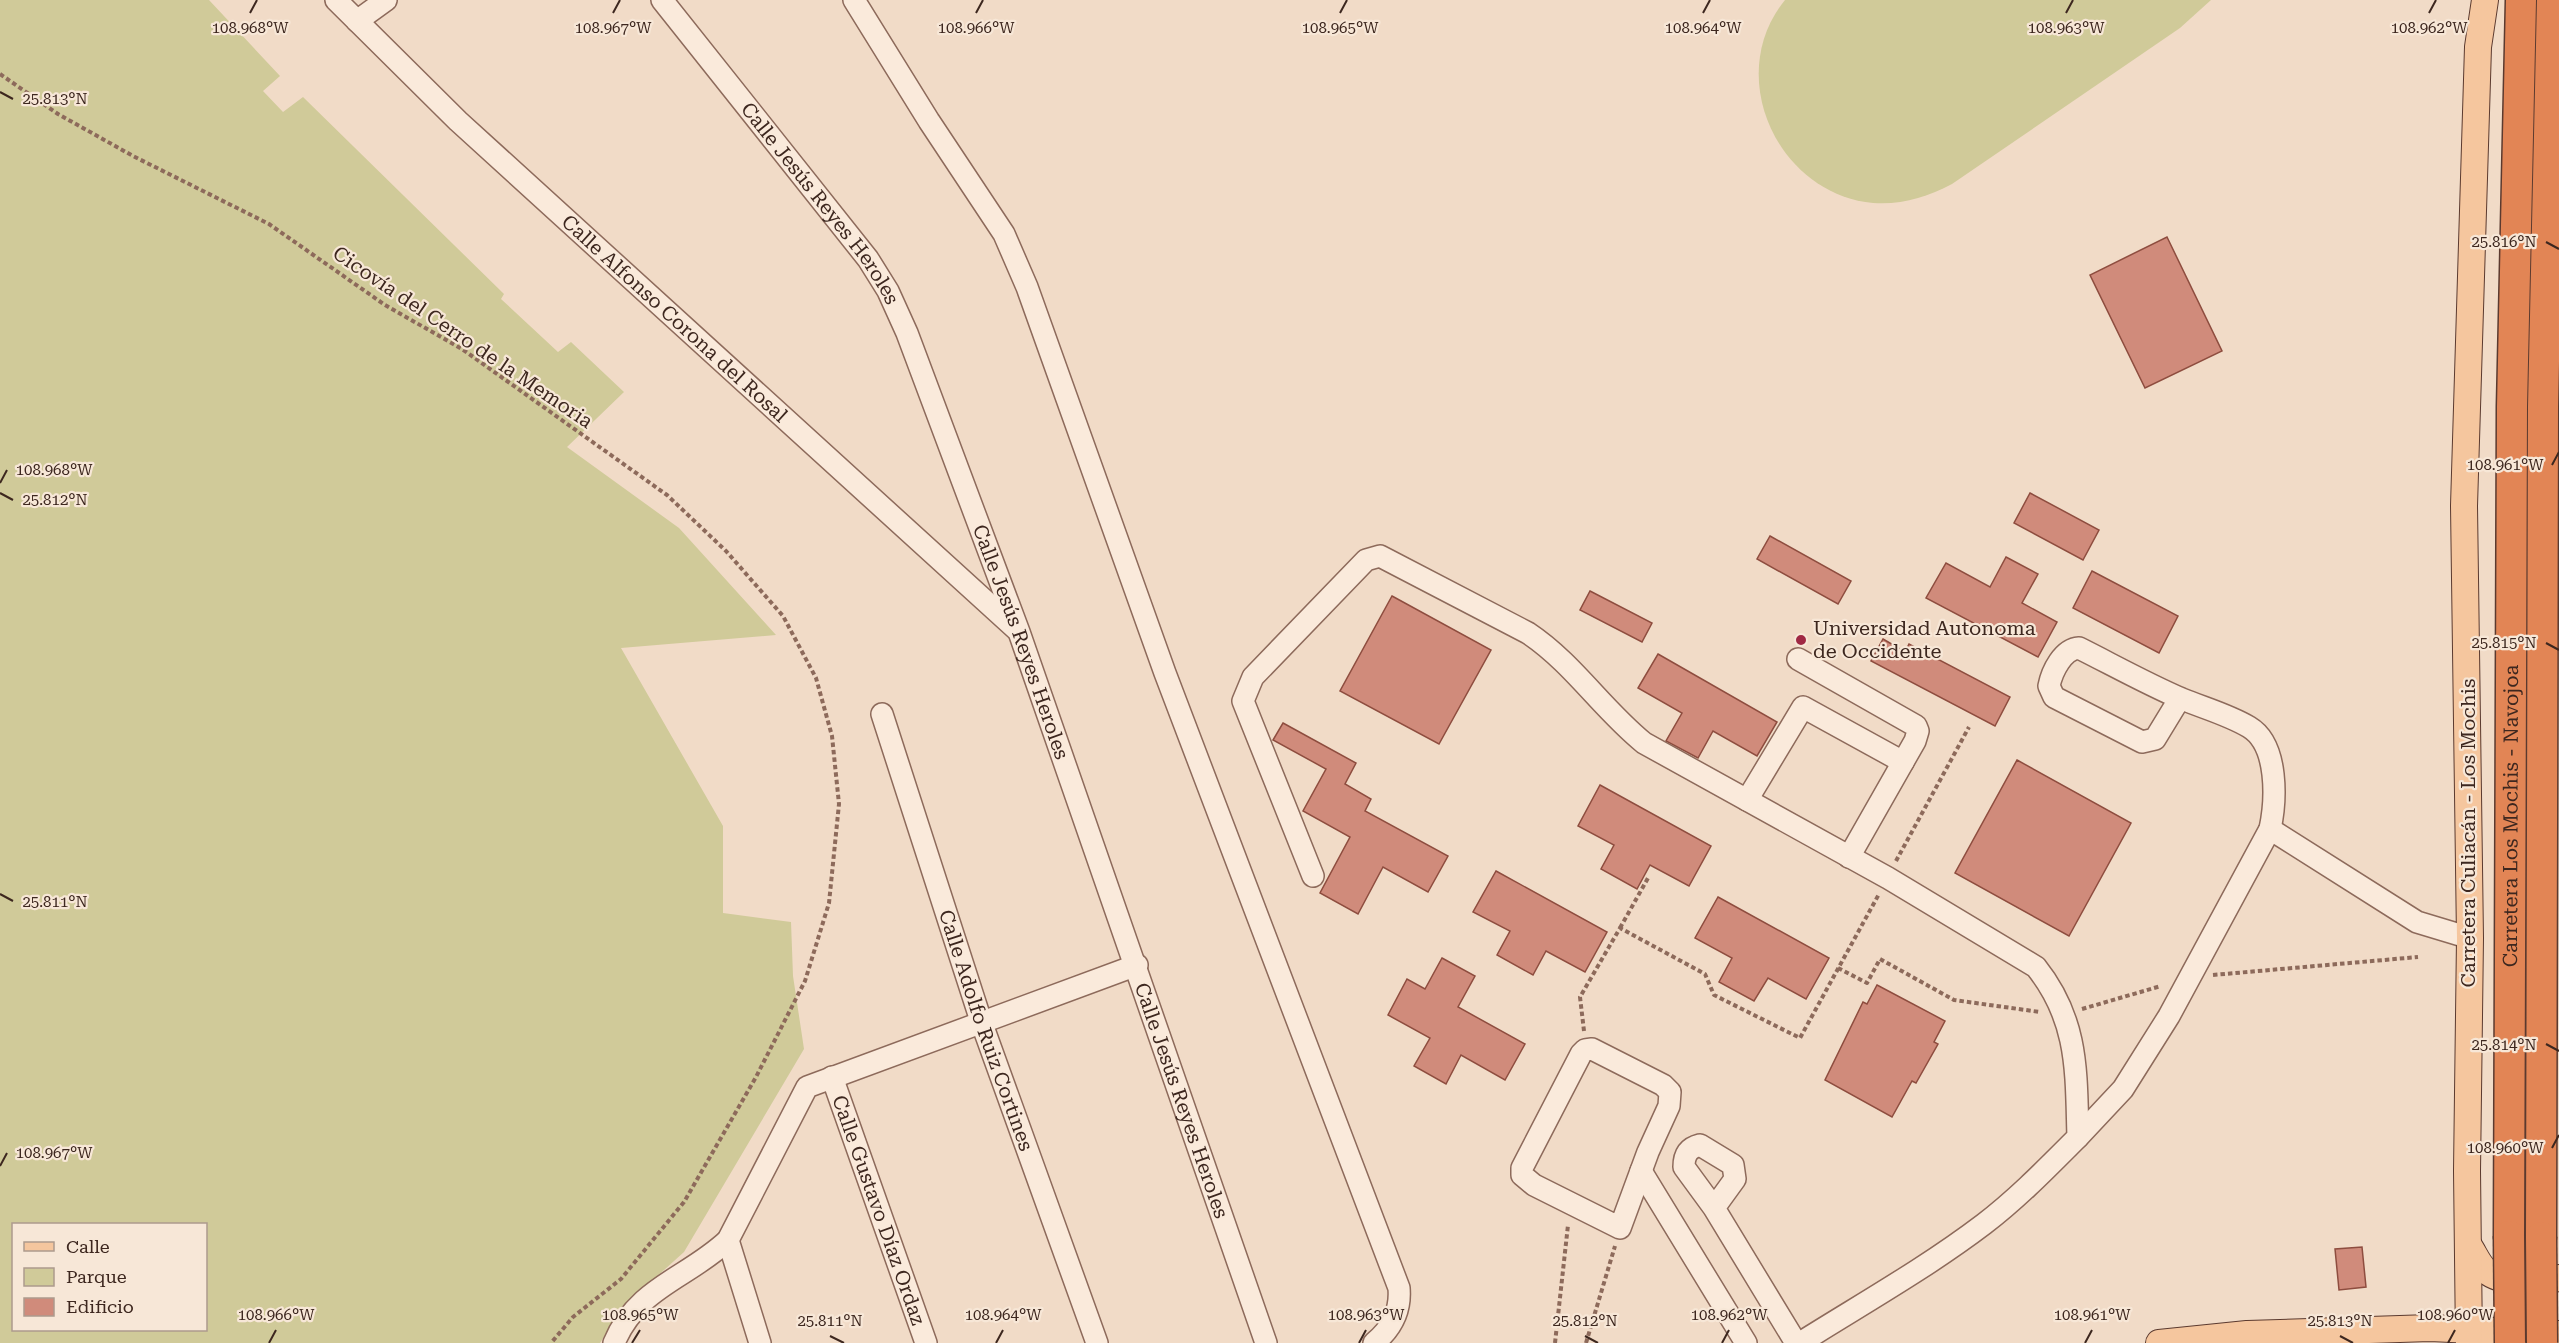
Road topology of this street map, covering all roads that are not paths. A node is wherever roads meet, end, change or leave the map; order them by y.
1 (336, 0) edge
2 (386, 0) edge
3 (662, 0) edge
4 (854, 0) edge
5 (2485, 0) edge
6 (2521, 0) edge
7 (2552, 0) edge
8 (357, 21) junction
9 (1019, 632) junction
10 (1798, 659) dead end
11 (2180, 698) junction
12 (882, 714) dead end
13 (1903, 762) junction
14 (1747, 800) junction
15 (2270, 829) junction
16 (1849, 857) junction
17 (1313, 876) dead end
18 (2470, 938) junction
19 (1137, 965) junction
20 (982, 1024) junction
21 (832, 1077) junction
22 (2078, 1137) junction
23 (1641, 1171) junction
24 (1713, 1208) dead end
25 (728, 1240) junction
26 (2469, 1246) junction
27 (2559, 1278) edge
28 (2559, 1334) edge
29 (2469, 1337) edge
30 (614, 1343) edge
31 (760, 1343) edge
32 (926, 1343) edge
33 (1097, 1343) edge
34 (1266, 1343) edge
35 (1374, 1343) edge
36 (1746, 1343) edge
37 (1798, 1343) edge
38 (2159, 1343) edge
39 (2510, 1343) edge
40 (2541, 1343) edge

1 - 8 street, Calle Alfonso Corona del Rosal
2 - 8 street
3 - 9 street, Calle Jesús Reyes Heroles
4 - 35 street
5 - 18 main road, Carretera Culiacán - Los Mochis
6 - 39 highway, Carretera Los Mochis - Navojoa, bridge
7 - 40 highway, Carretera Los Mochis - Navojoa, bridge
8 - 9 street, Calle Alfonso Corona del Rosal
9 - 19 street, Calle Jesús Reyes Heroles
10 - 13 street
11 - 11 street
11 - 15 street
12 - 20 street, Calle Adolfo Ruiz Cortines
13 - 14 street
13 - 16 street
14 - 16 street
14 - 17 street
15 - 18 street
15 - 22 street
16 - 22 street
18 - 26 main road, Carretera Culiacán - Los Mochis
19 - 20 street
19 - 34 street, Calle Jesús Reyes Heroles
20 - 21 street
20 - 33 street, Calle Adolfo Ruiz Cortines
21 - 25 street
21 - 32 street, Calle Gustavo Díaz Ordaz
22 - 37 street
23 - 23 street
23 - 36 street
24 - 37 street
25 - 30 street
25 - 31 street
26 - 27 main road
26 - 29 main road, Carretera Culiacán - Los Mochis
28 - 29 main road
29 - 38 main road

